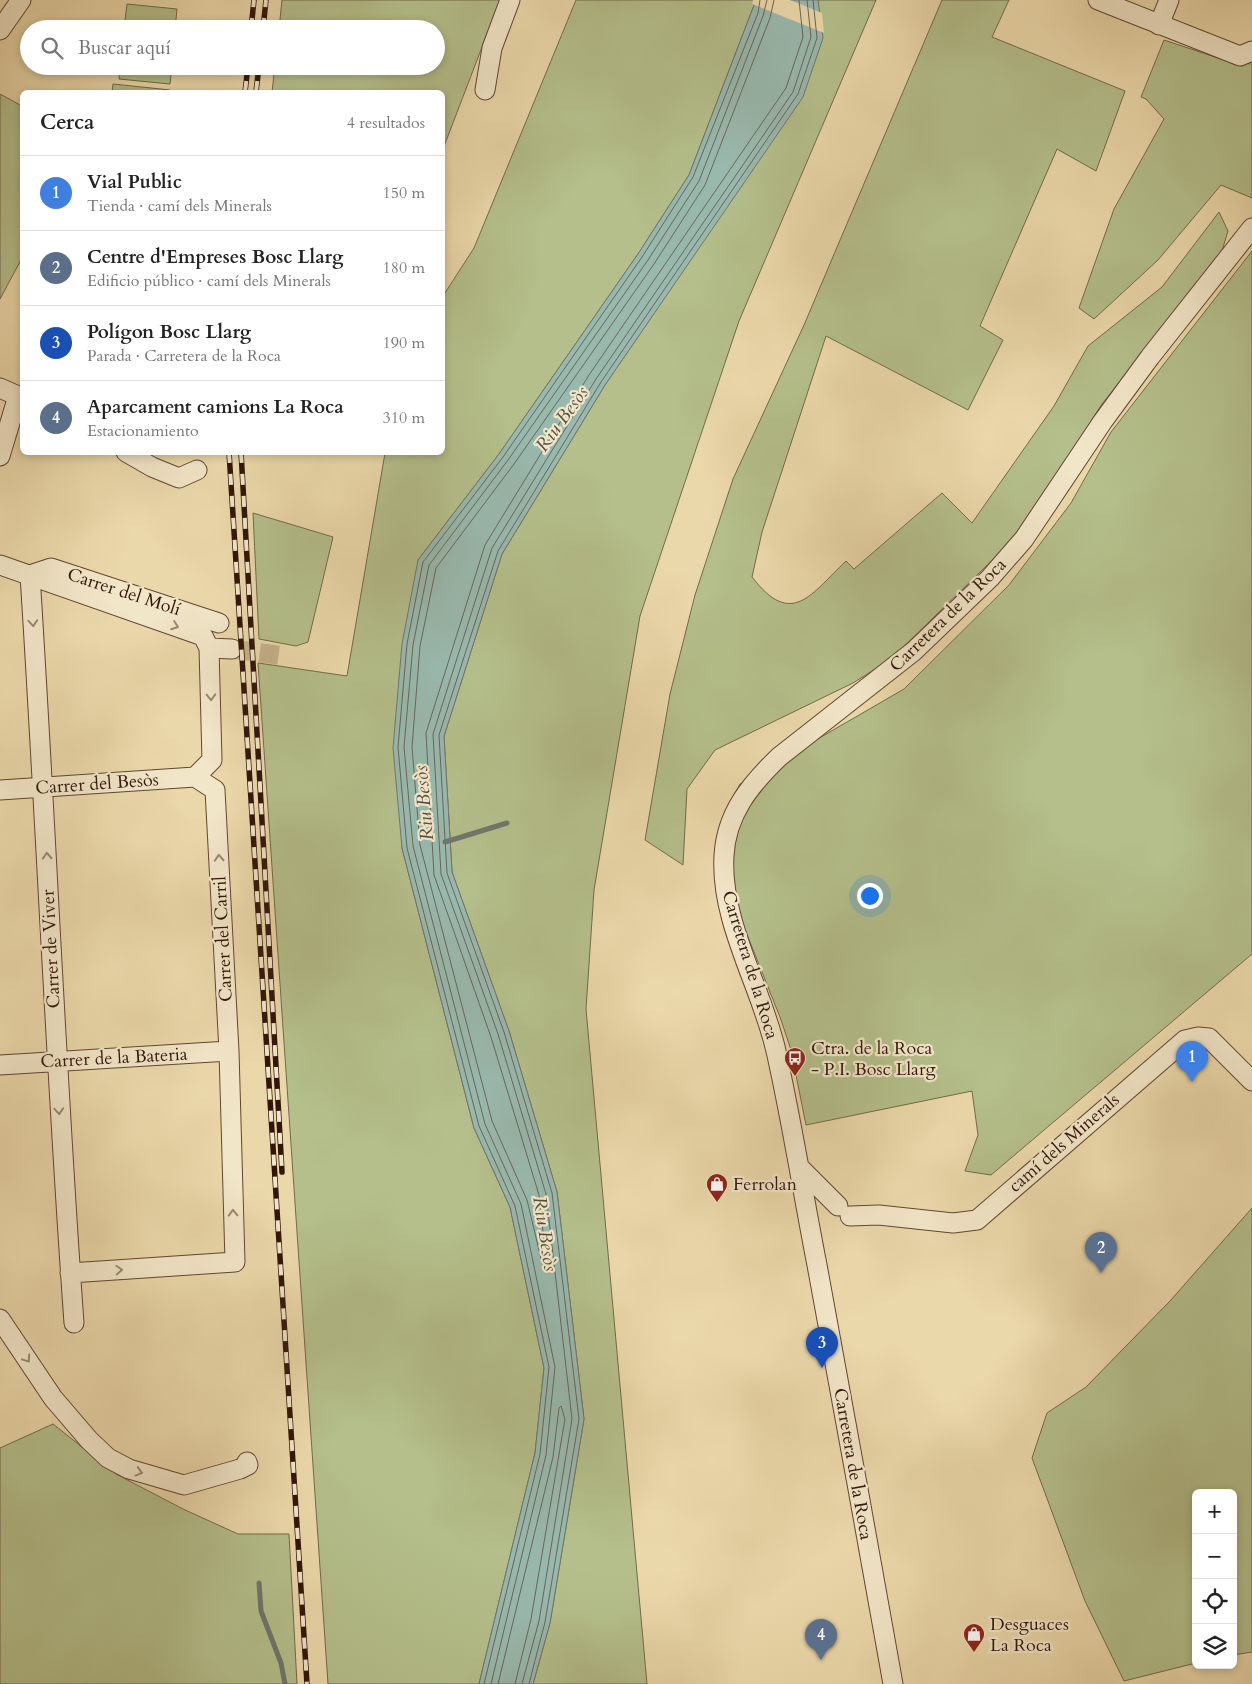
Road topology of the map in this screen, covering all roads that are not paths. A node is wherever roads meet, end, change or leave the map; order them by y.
1 (21, 0) edge
2 (510, 0) edge
3 (1098, 0) edge
4 (1169, 0) edge
5 (1159, 25) junction
6 (0, 30) edge
7 (1252, 51) edge
8 (485, 90) dead end
9 (1252, 228) edge
10 (0, 383) edge
11 (0, 388) edge
12 (20, 393) edge
13 (20, 398) edge
14 (131, 455) edge
15 (0, 456) edge
16 (197, 470) dead end
17 (0, 471) edge
18 (0, 565) edge
19 (30, 575) junction
20 (219, 623) dead end
21 (206, 642) junction
22 (232, 649) tunnel mouth
23 (195, 778) junction
24 (43, 787) junction
25 (0, 790) edge
26 (229, 1052) junction
27 (56, 1062) junction
28 (0, 1065) edge
29 (1252, 1080) edge
30 (799, 1167) junction
31 (70, 1273) junction
32 (0, 1318) edge
33 (74, 1323) dead end
34 (247, 1462) dead end
35 (893, 1684) edge

1 - 6 street
2 - 8 street
3 - 5 street
4 - 5 street
5 - 7 street
9 - 30 street, Carretera de la Roca
10 - 12 street
11 - 15 street
13 - 17 street
14 - 16 street
18 - 19 street, Carrer del Molí
19 - 20 street, Carrer del Molí
19 -> 21 street, Carrer del Molí
19 -> 24 street, Carrer de Viver
21 - 22 street, Carrer del Molí
21 -> 23 street
23 - 24 street, Carrer del Besòs
26 -> 23 street, Carrer del Carril
24 - 25 street, Carrer del Besòs
27 -> 24 street, Carrer de Viver
26 - 27 street, Carrer de la Bateria
31 -> 26 street, Carrer del Carril
27 - 28 street, Carrer de la Bateria
27 -> 31 street, Carrer de Viver
29 - 30 street, camí dels Minerals
30 - 35 street, Carretera de la Roca
31 - 33 street, Carrer de Viver
32 -> 34 street

